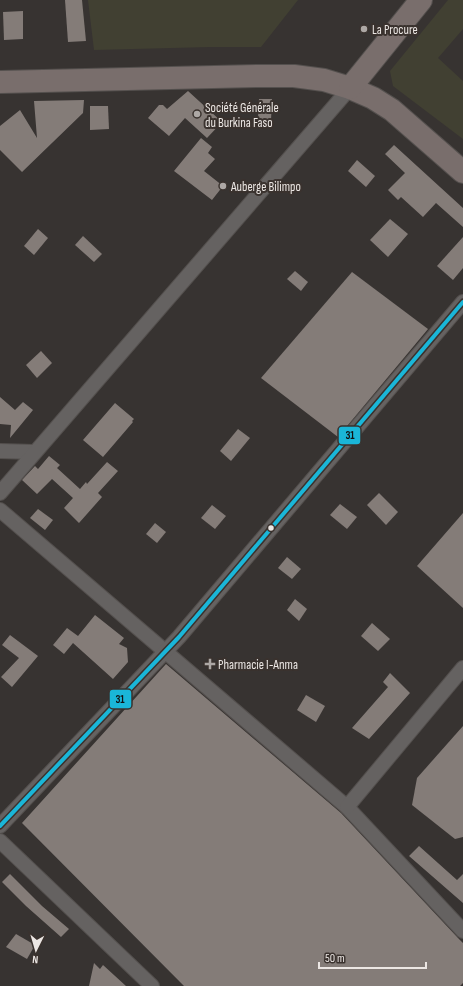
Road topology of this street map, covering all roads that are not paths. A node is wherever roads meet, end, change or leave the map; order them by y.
1 (421, 0) edge
2 (0, 82) edge
3 (350, 88) junction
4 (463, 172) edge
5 (463, 302) edge
6 (0, 451) edge
7 (34, 452) junction
8 (0, 493) edge
9 (0, 510) edge
10 (165, 652) junction
11 (463, 668) edge
12 (347, 807) junction
13 (0, 826) edge
14 (0, 842) edge
15 (463, 931) edge
16 (152, 986) edge

1 - 3 highway
2 - 3 highway
3 - 4 highway
3 - 7 street
5 - 10 street
6 - 7 street
7 - 8 street
9 - 10 street
10 - 12 street
10 - 13 street
11 - 12 street
12 - 15 street
14 - 16 street

